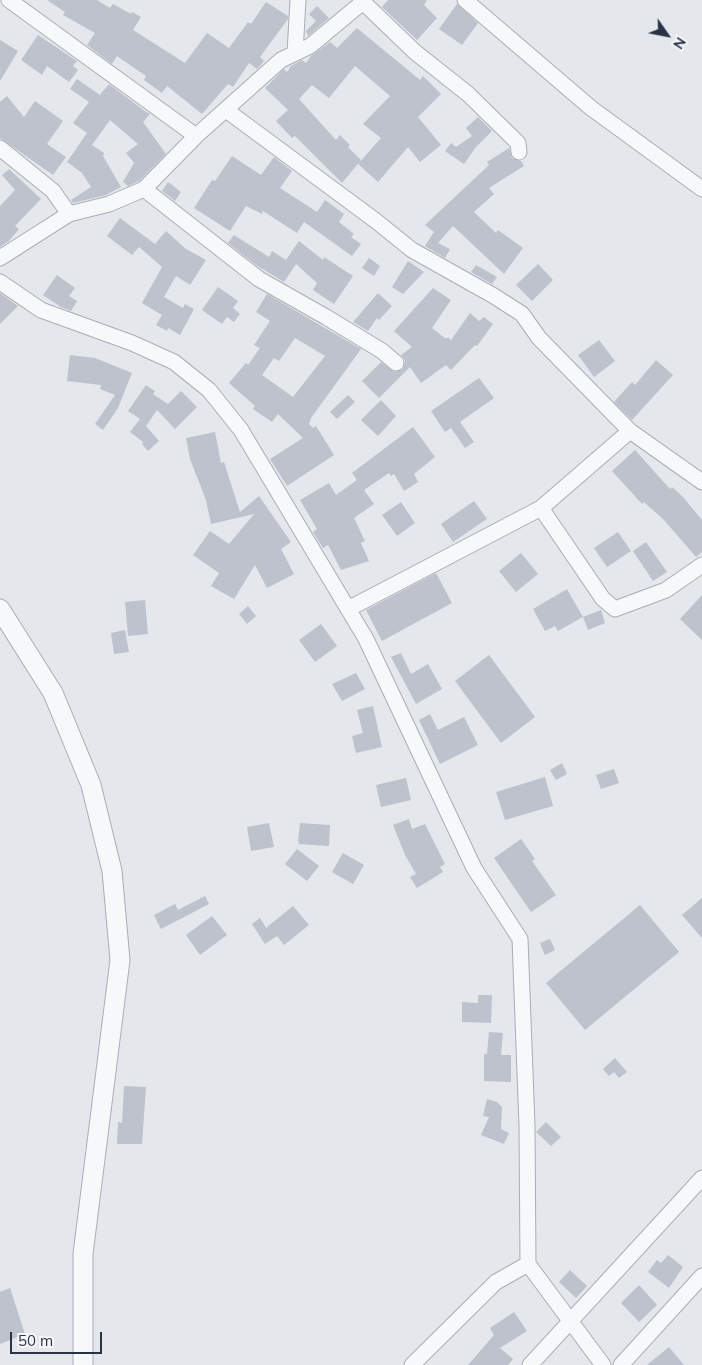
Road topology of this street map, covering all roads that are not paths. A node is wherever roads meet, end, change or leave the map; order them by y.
1 (9, 0) edge
2 (298, 0) edge
3 (465, 0) edge
4 (295, 54) junction
5 (226, 110) junction
6 (196, 136) junction
7 (0, 148) edge
8 (518, 152) dead end
9 (144, 189) junction
10 (702, 189) edge
11 (69, 214) junction
12 (0, 258) edge
13 (0, 282) edge
14 (396, 362) dead end
15 (630, 431) junction
16 (702, 482) edge
17 (542, 508) junction
18 (702, 565) edge
19 (0, 609) edge
20 (348, 609) junction
21 (702, 1178) edge
22 (528, 1264) junction
23 (702, 1276) edge
24 (569, 1322) junction
25 (83, 1365) edge
26 (412, 1365) edge
27 (530, 1365) edge
28 (603, 1365) edge
29 (621, 1365) edge

1 - 6 street
2 - 4 street
3 - 10 street
4 - 5 street
4 - 8 street
5 - 6 street
5 - 15 street
6 - 9 street
7 - 11 street
9 - 11 street
9 - 14 street
11 - 12 street
13 - 20 street
15 - 16 street
15 - 17 street
17 - 18 street
17 - 20 street
19 - 25 street
20 - 22 street
21 - 24 street
22 - 24 street
22 - 26 street
23 - 29 street
24 - 27 street
24 - 28 street

